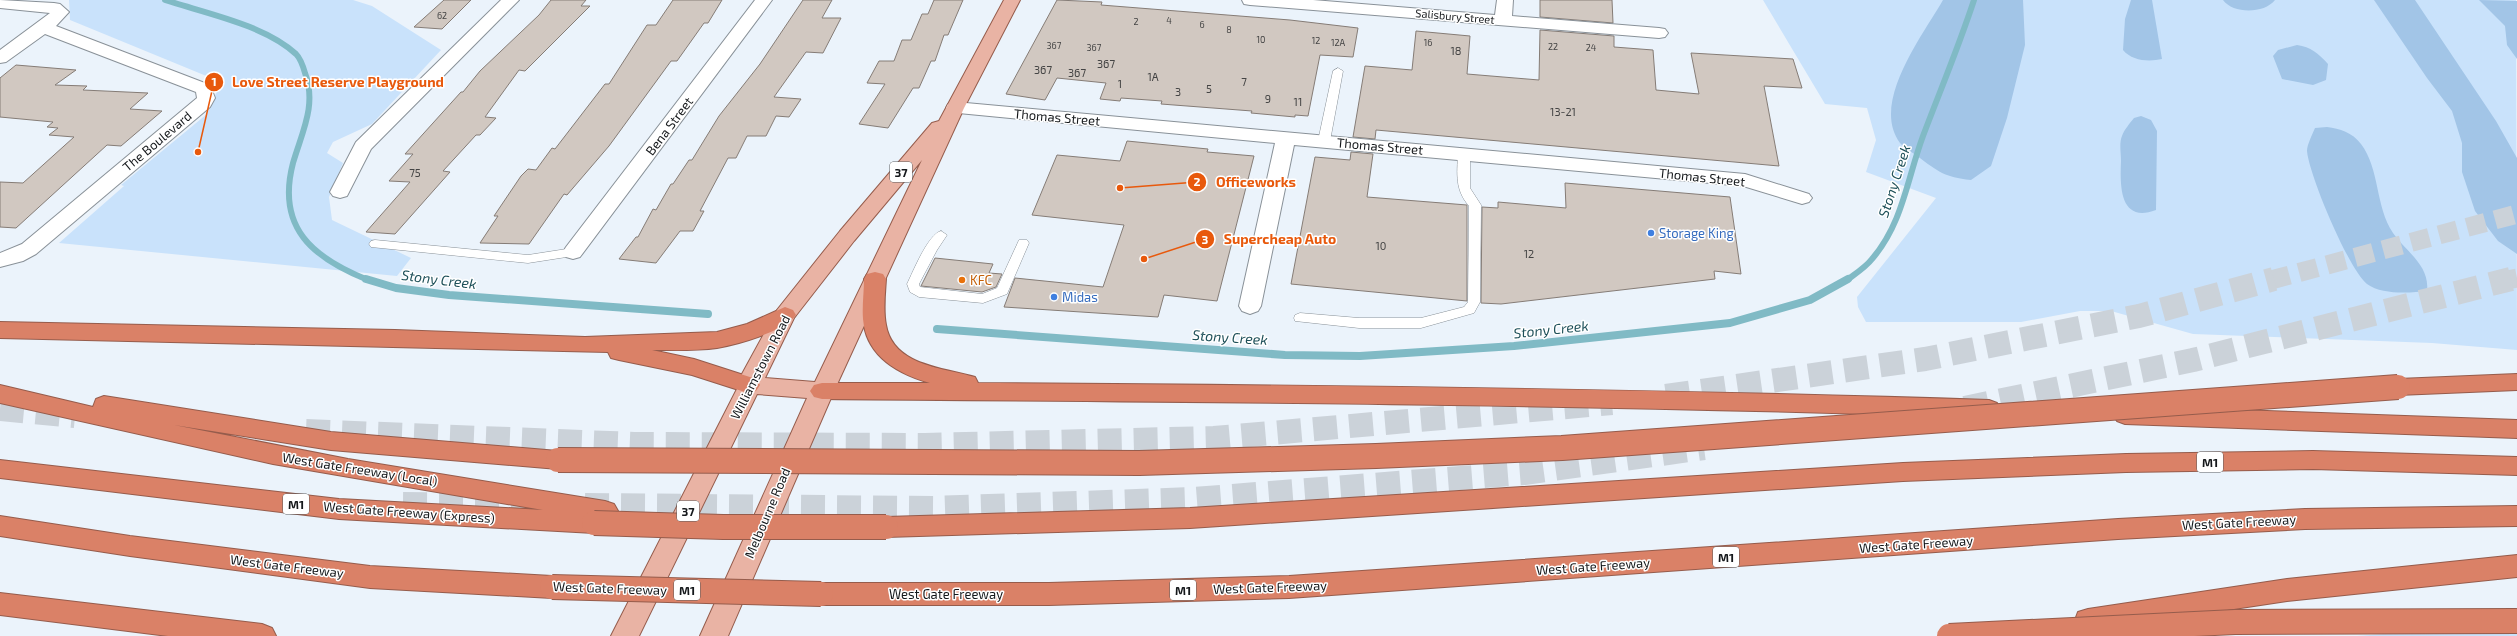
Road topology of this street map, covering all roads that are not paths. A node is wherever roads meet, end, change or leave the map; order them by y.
1 (511, 0) edge
2 (764, 0) edge
3 (1012, 0) edge
4 (1250, 0) edge
5 (1504, 0) edge
6 (0, 3) edge
7 (1503, 20) junction
8 (51, 21) junction
9 (1659, 33) dead end
10 (0, 58) edge
11 (1338, 71) dead end
12 (955, 108) junction
13 (1286, 138) junction
14 (1324, 141) junction
15 (1464, 154) junction
16 (340, 192) dead end
17 (1802, 198) dead end
18 (941, 235) dead end
19 (1023, 243) dead end
20 (375, 244) dead end
21 (573, 252) joint
22 (0, 260) edge
23 (875, 279) junction
24 (1250, 306) dead end
25 (785, 315) junction
26 (1300, 318) dead end
27 (0, 330) edge
28 (585, 345) junction
29 (2517, 382) edge
30 (748, 385) junction
31 (0, 390) edge
32 (822, 391) junction
33 (0, 394) edge
34 (1055, 394) junction
35 (2517, 429) edge
36 (2517, 466) edge
37 (0, 469) edge
38 (2517, 516) edge
39 (599, 517) junction
40 (0, 526) edge
41 (2517, 566) edge
42 (0, 604) edge
43 (2517, 621) edge
44 (262, 636) edge
45 (625, 636) edge
46 (714, 636) edge
47 (1949, 636) edge
48 (1996, 636) edge

1 - 16 street
2 - 21 street, Bena Street
3 - 12 main road, Williamstown Road / 37
4 - 7 street, Salisbury Street
5 - 7 street
6 - 8 street
7 - 9 street, Salisbury Street
8 - 10 street
8 - 22 street, The Boulevard
11 - 14 lane
12 - 13 street, Thomas Street
12 - 23 main road, Williamstown Road / 37
12 - 25 main road, Williamstown Road / 37
13 - 14 street, Thomas Street
13 - 24 street
14 - 15 street, Thomas Street
15 - 17 street, Thomas Street
15 - 26 lane
18 - 19 lane
20 - 21 lane
23 - 32 main road, Williamstown Road / 37
23 - 34 highway
25 - 28 highway
25 - 30 main road, Williamstown Road / 37
27 - 28 highway
28 - 30 highway
29 - 31 highway, bridge
30 - 32 main road
30 - 45 main road, Williamstown Road / 37
32 - 34 highway
32 - 46 main road, Melbourne Road / 37
33 - 39 highway, West Gate Freeway (Local) / M1
34 - 35 highway
36 - 39 highway, West Gate Freeway (Express) / M1, bridge
37 - 39 highway, West Gate Freeway (Express) / M1
38 - 40 highway, West Gate Freeway / M1, bridge
41 - 48 highway
42 - 44 highway
43 - 47 highway, bridge

